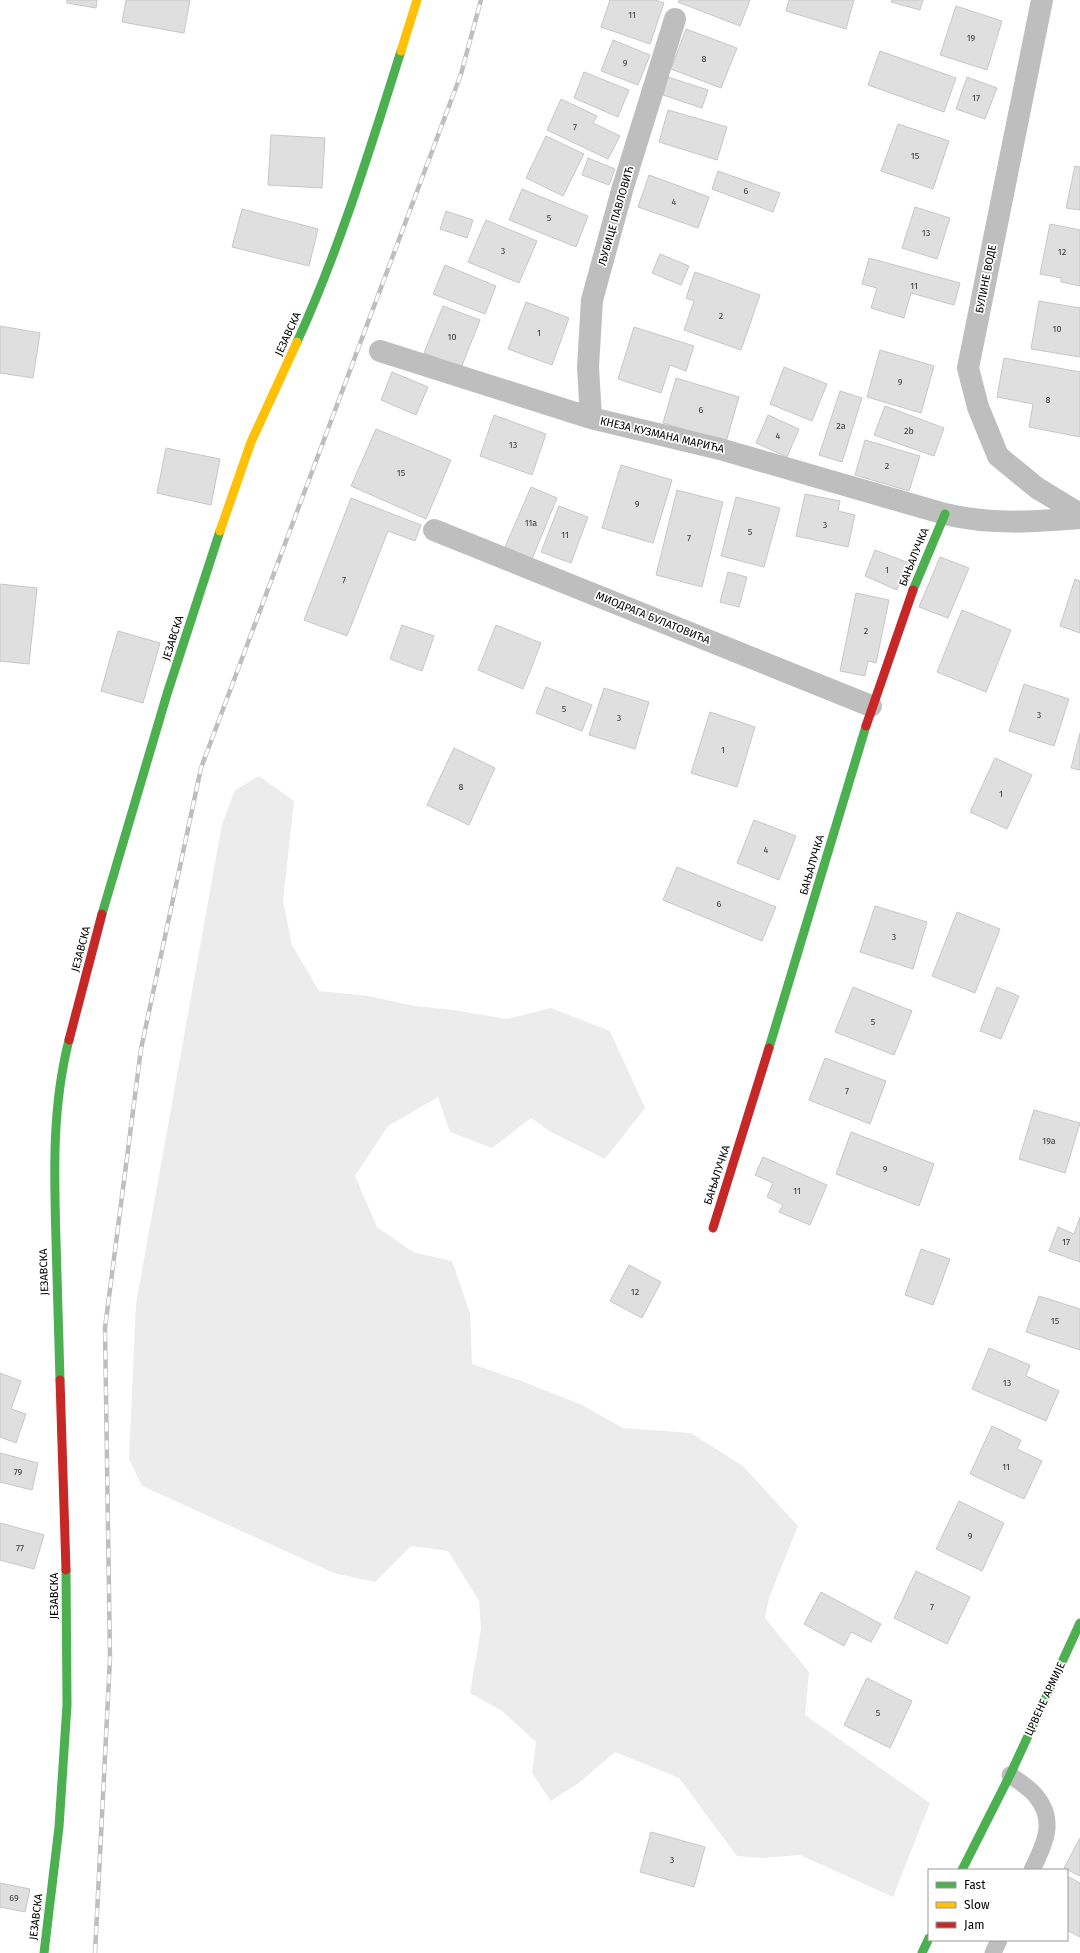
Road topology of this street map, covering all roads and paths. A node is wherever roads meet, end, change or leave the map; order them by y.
1 (417, 0) edge
2 (1042, 0) edge
3 (675, 19) dead end
4 (380, 351) dead end
5 (591, 418) junction
6 (945, 514) junction
7 (1080, 514) edge
8 (1080, 518) edge
9 (434, 530) dead end
10 (871, 706) junction
11 (713, 1228) dead end
12 (1080, 1623) edge
13 (1010, 1775) junction
14 (963, 1869) edge
15 (1032, 1869) edge
16 (928, 1940) edge
17 (999, 1941) edge
18 (44, 1953) edge
19 (922, 1953) edge
20 (993, 1953) edge

1 - 18 street, ЈЕЗАВСКА
2 - 7 street, БУЛИНЕ ВОДЕ
3 - 5 street, ЉУБИЦЕ ПАВЛОВИЋ
4 - 5 street, КНЕЗА КУЗМАНА МАРИЋА
5 - 6 street, КНЕЗА КУЗМАНА МАРИЋА
6 - 8 street
6 - 10 street, БАЊАЛУЧКА
9 - 10 street, МИОДРАГА БУЛАТОВИЋА
10 - 11 street, БАЊАЛУЧКА
12 - 13 street, ЦРВЕНЕ АРМИЈЕ
13 - 14 street, ЦРВЕНЕ АРМИЈЕ
13 - 15 lane
16 - 19 street
17 - 20 lane

